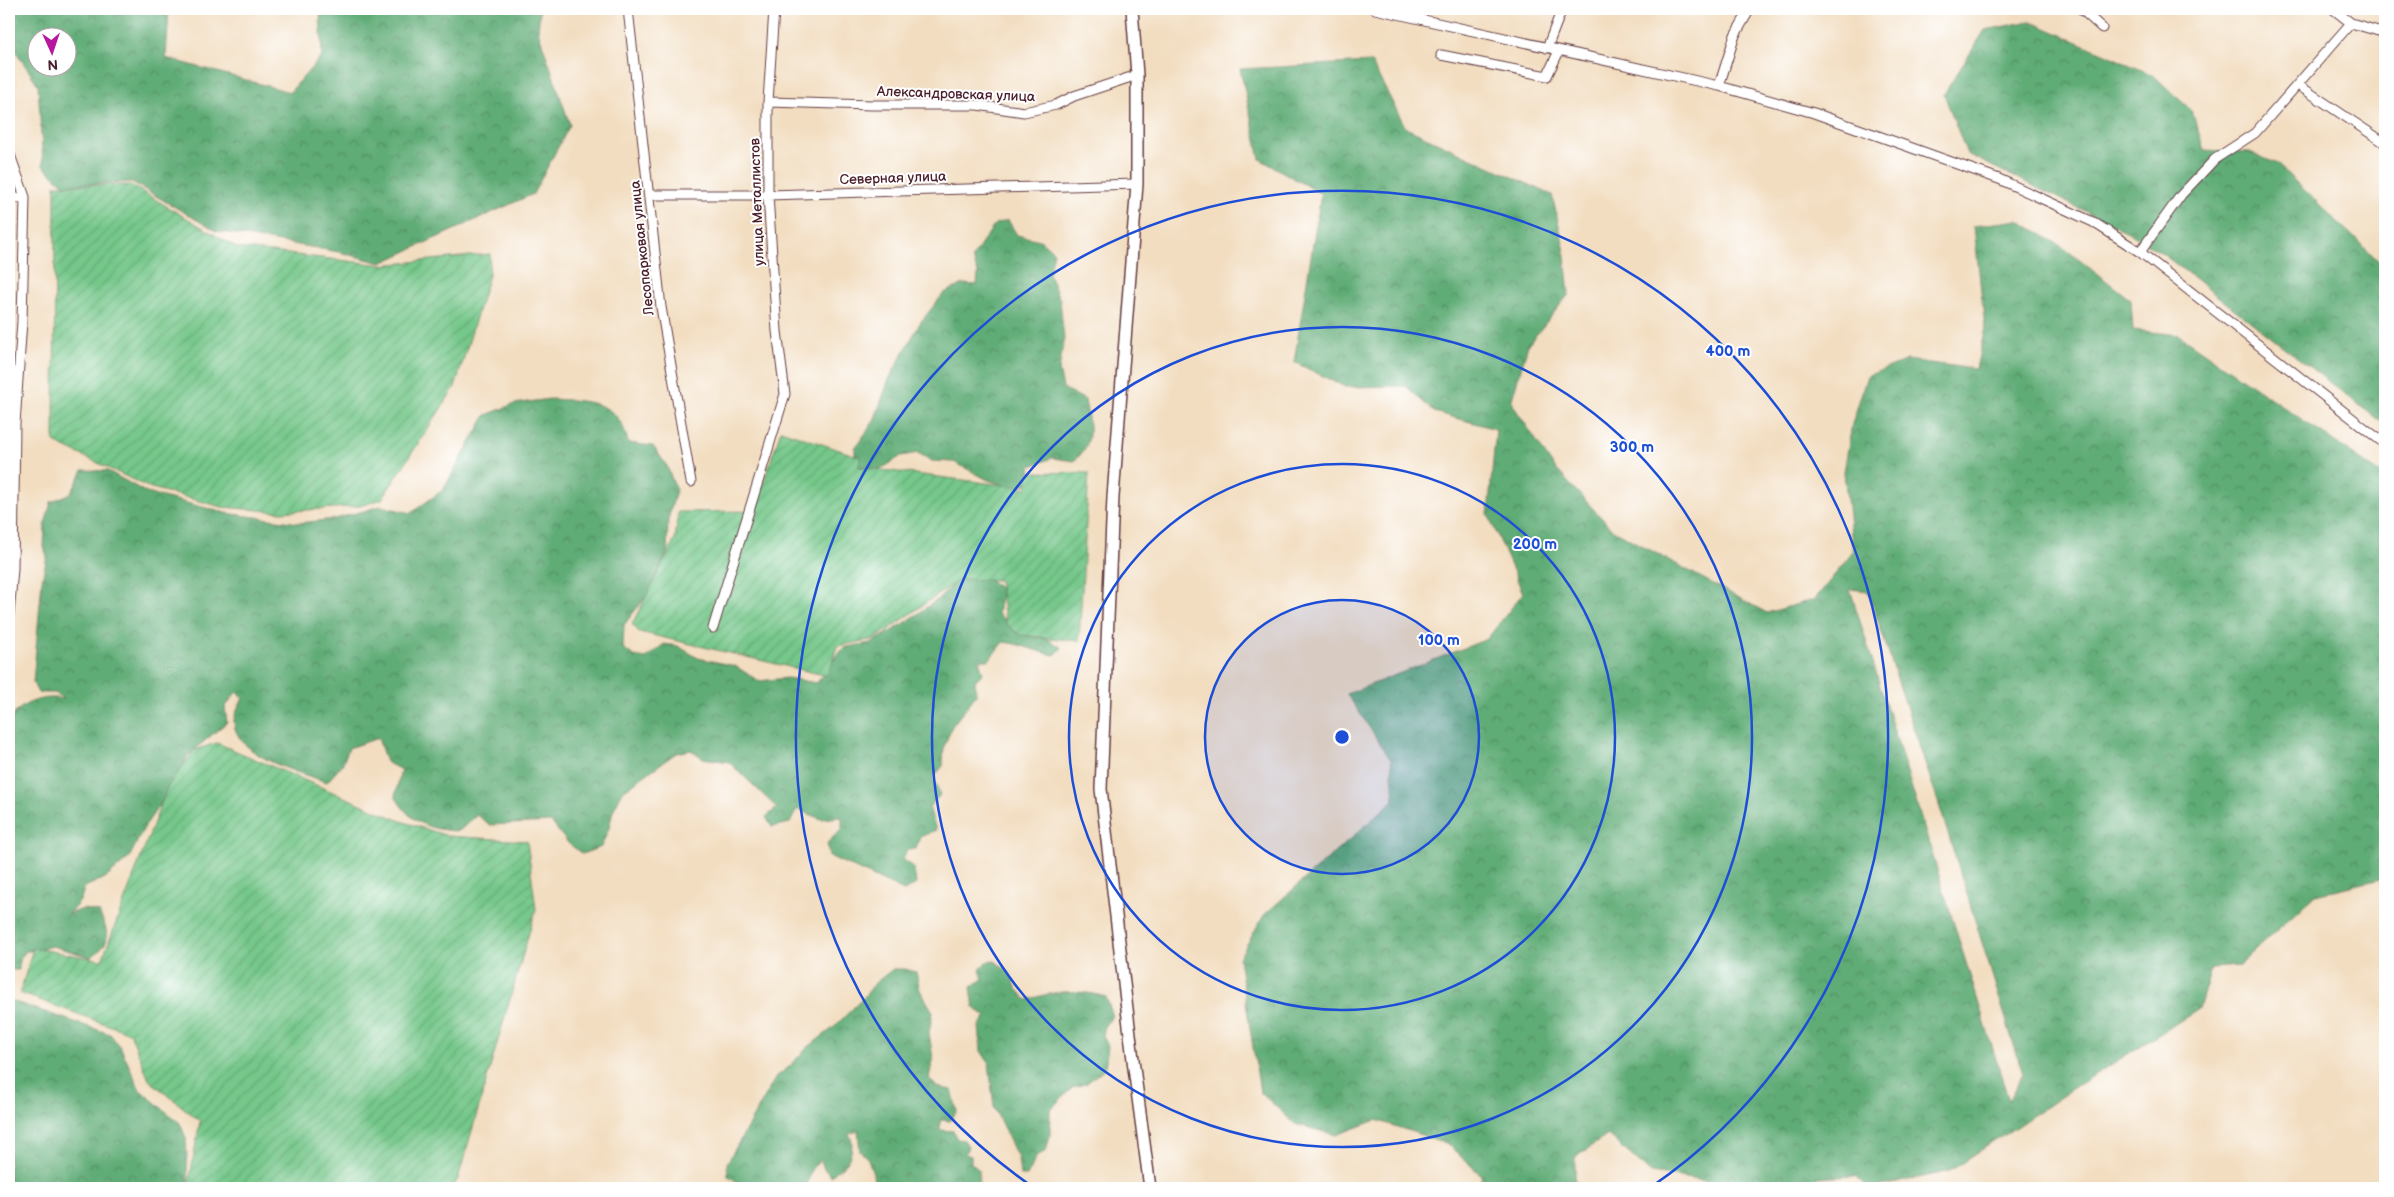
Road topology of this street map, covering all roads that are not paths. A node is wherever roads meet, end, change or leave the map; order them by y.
1 (628, 9) edge
2 (774, 9) edge
3 (1132, 9) edge
4 (1375, 9) edge
5 (1562, 9) edge
6 (1750, 9) edge
7 (2082, 9) edge
8 (2333, 9) edge
9 (2351, 23) junction
10 (2102, 28) dead end
11 (2385, 33) edge
12 (1547, 48) junction
13 (1559, 50) junction
14 (1441, 55) dead end
15 (1137, 75) junction
16 (2298, 85) junction
17 (1718, 86) junction
18 (768, 102) junction
19 (2385, 144) edge
20 (9, 152) edge
21 (1138, 184) junction
22 (768, 195) junction
23 (650, 196) junction
24 (25, 197) junction
25 (9, 200) edge
26 (2140, 252) junction
27 (12, 423) edge
28 (2385, 444) edge
29 (691, 482) dead end
30 (9, 614) edge
31 (713, 628) dead end
32 (1150, 1188) edge

1 - 23 street, Лесопарковая улица
2 - 18 street, улица Металлистов
3 - 15 main road
4 - 12 street
5 - 12 street
6 - 17 street
7 - 10 street
8 - 9 street
9 - 11 street
9 - 16 street
12 - 13 street
13 - 14 street
13 - 17 street
15 - 18 street, Александровская улица
15 - 21 main road
16 - 19 street
16 - 26 street
17 - 26 street
18 - 22 street, улица Металлистов
20 - 24 street
21 - 22 street, Северная улица
21 - 32 main road
22 - 23 street, Северная улица
22 - 31 street, улица Металлистов
23 - 29 street, Лесопарковая улица
24 - 25 street
24 - 27 street
26 - 28 street
27 - 30 street

